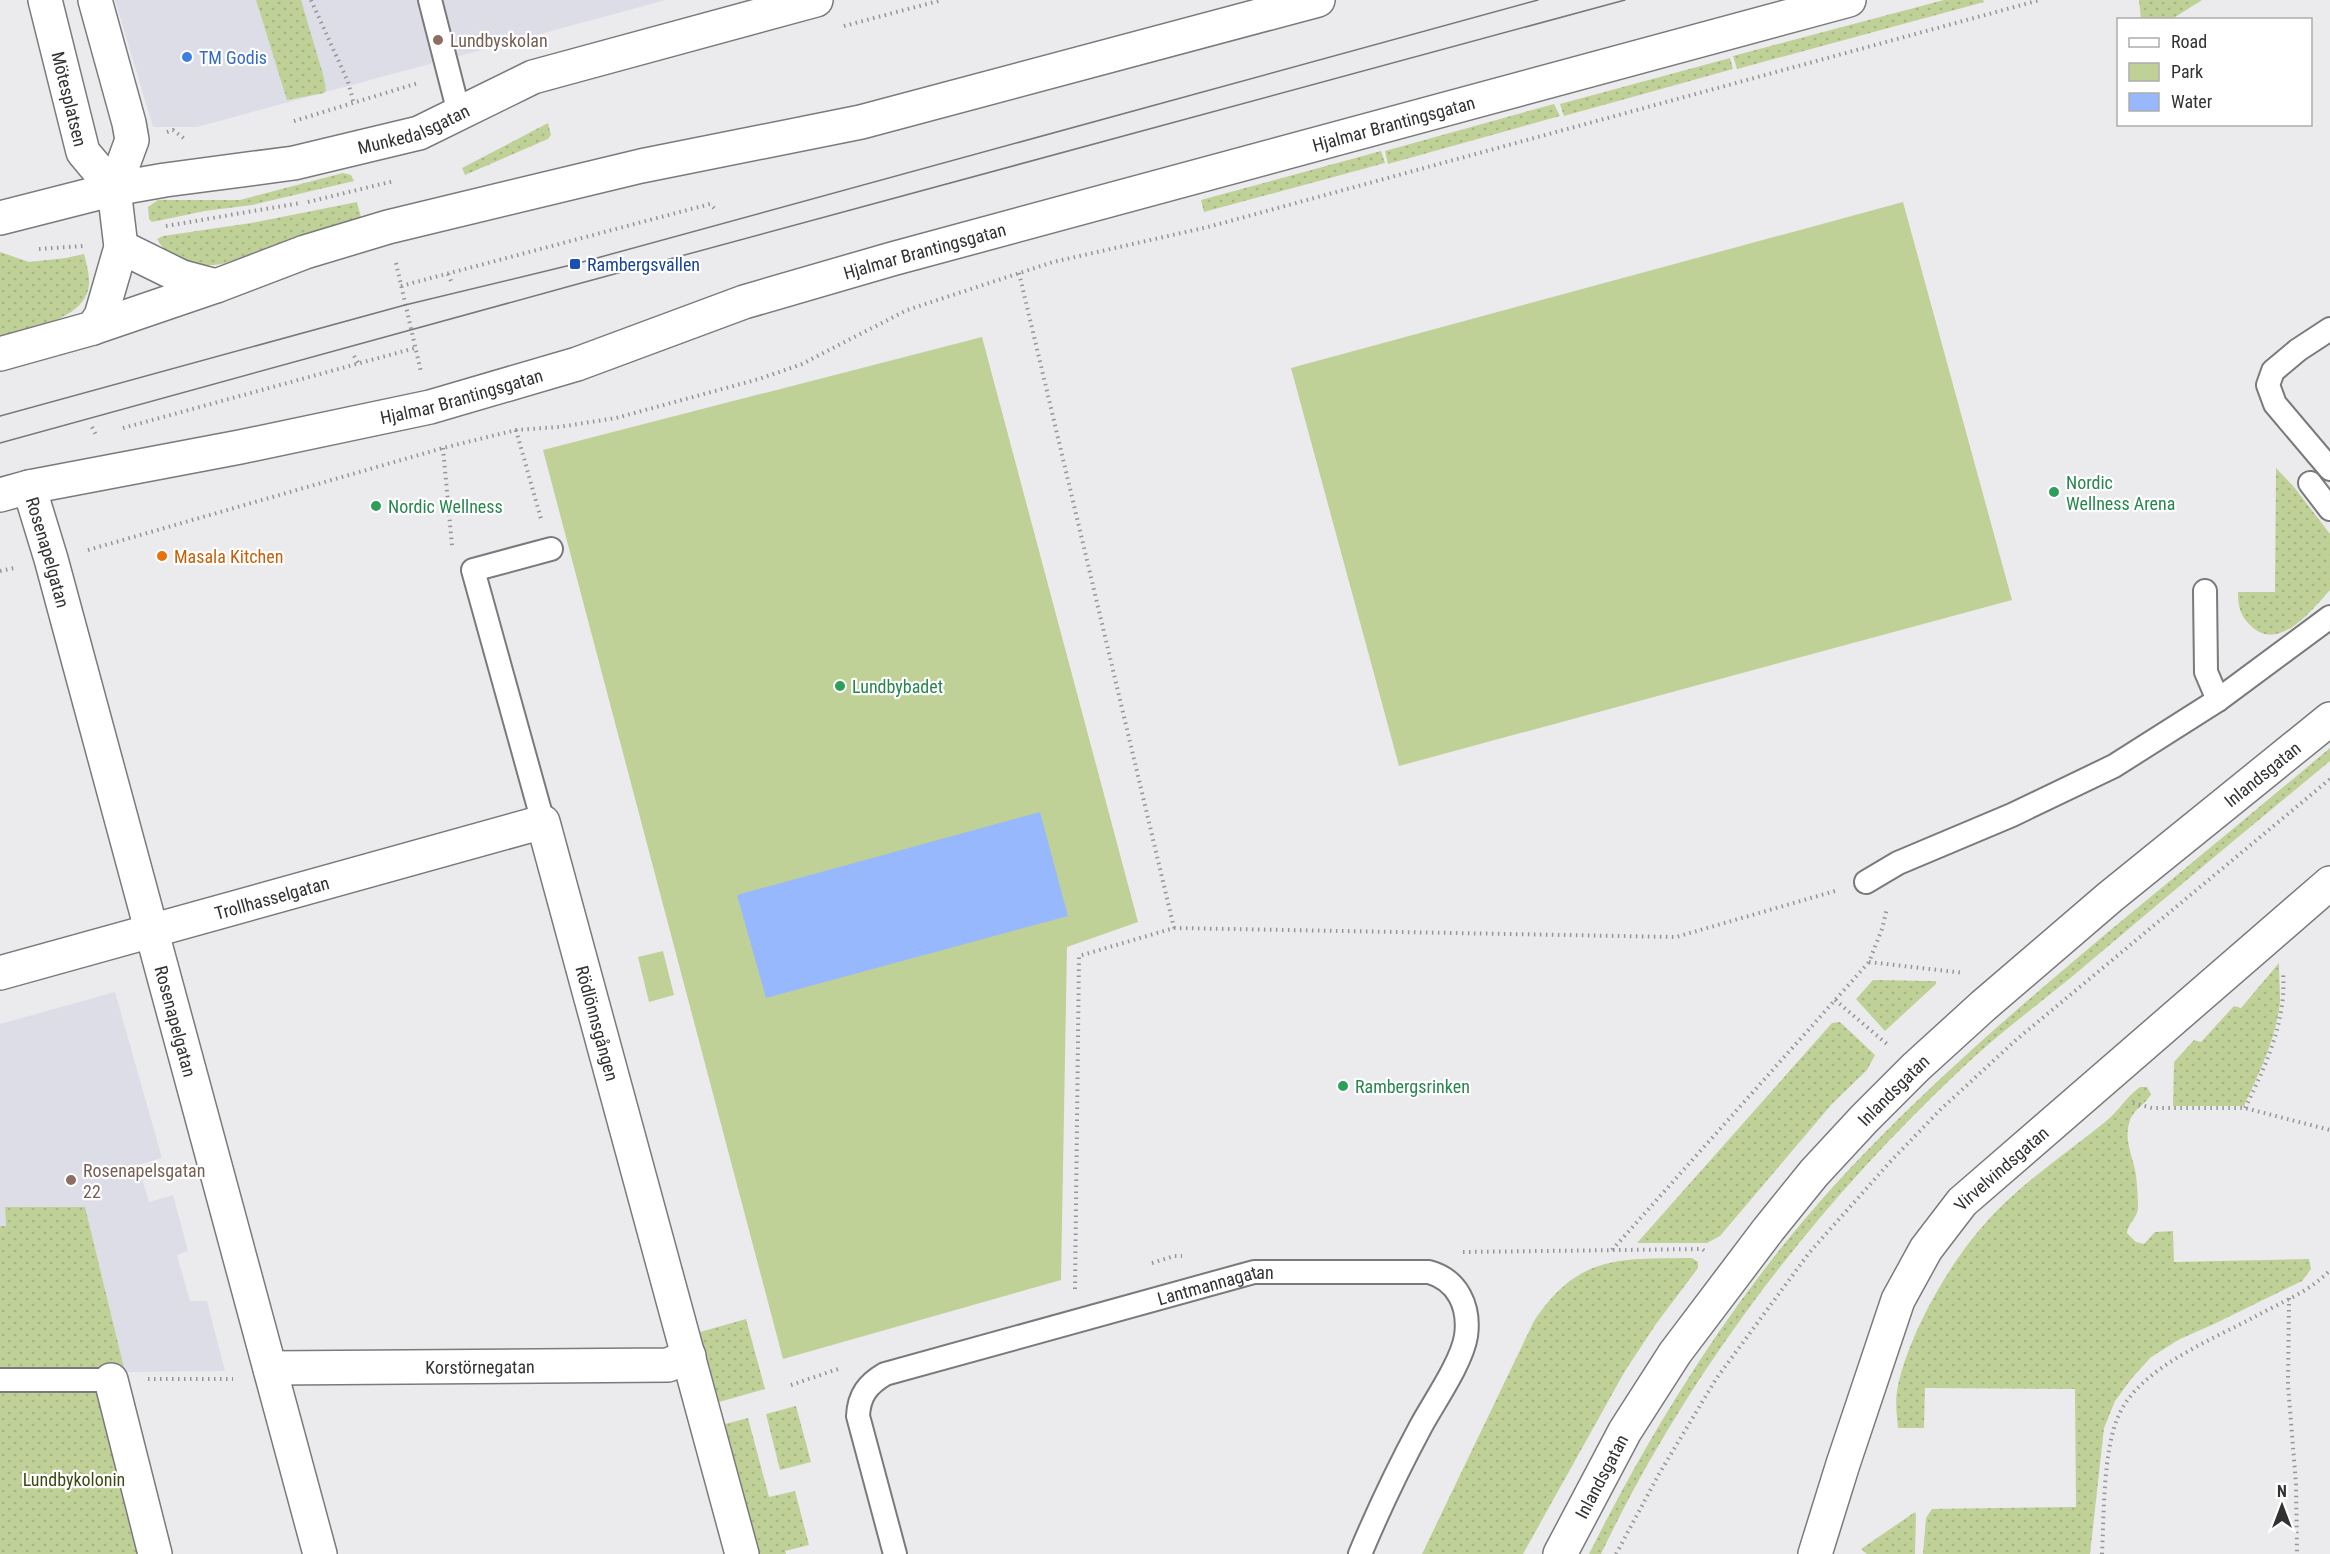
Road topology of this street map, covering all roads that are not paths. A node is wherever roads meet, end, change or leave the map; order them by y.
1 (45, 0) edge
2 (95, 0) edge
3 (430, 0) edge
4 (816, 0) edge
5 (1318, 0) edge
6 (1849, 0) edge
7 (459, 113) junction
8 (114, 189) junction
9 (0, 218) edge
10 (121, 247) junction
11 (216, 286) junction
12 (93, 328) junction
13 (2330, 329) edge
14 (0, 354) edge
15 (2330, 469) edge
16 (2310, 483) dead end
17 (14, 491) edge
18 (2330, 509) edge
19 (551, 549) road end
20 (2205, 591) dead end
21 (2330, 617) edge
22 (2218, 700) junction
23 (2330, 718) edge
24 (543, 822) junction
25 (1866, 882) road end
26 (2330, 883) edge
27 (152, 932) junction
28 (0, 973) edge
29 (689, 1356) junction
30 (271, 1373) junction
31 (0, 1380) edge
32 (111, 1380) joint
33 (155, 1554) edge
34 (320, 1554) edge
35 (742, 1554) edge
36 (895, 1554) edge
37 (1360, 1554) edge
38 (1560, 1554) edge
39 (1815, 1554) edge

1 - 8 street, Mötesplatsen
2 - 8 street
3 - 7 lane
4 - 7 street, Munkedalsgatan
5 - 11 street
6 - 17 street, Hjalmar Brantingsgatan
7 - 8 street, Munkedalsgatan
8 - 9 street, Munkedalsgatan
8 - 10 street
10 - 11 street
10 - 12 street
11 - 12 street
12 - 14 street
13 - 15 lane
16 - 18 lane
17 - 27 street, Rosenapelgatan
19 - 24 lane, Rödlönnsgången
20 - 22 lane
21 - 22 lane
22 - 25 lane
23 - 38 street, Inlandsgatan
24 - 27 street, Trollhasselgatan
24 - 29 street, Rödlönnsgången
26 - 39 street, Virvelvindsgatan
27 - 28 street, Trollhasselgatan
27 - 30 street, Rosenapelgatan
29 - 30 street, Korstörnegatan
29 - 35 street, Rödlönnsgången
30 - 34 street, Rosenapelgatan
31 - 32 lane
32 - 33 street
36 - 37 lane, Lantmannagatan

